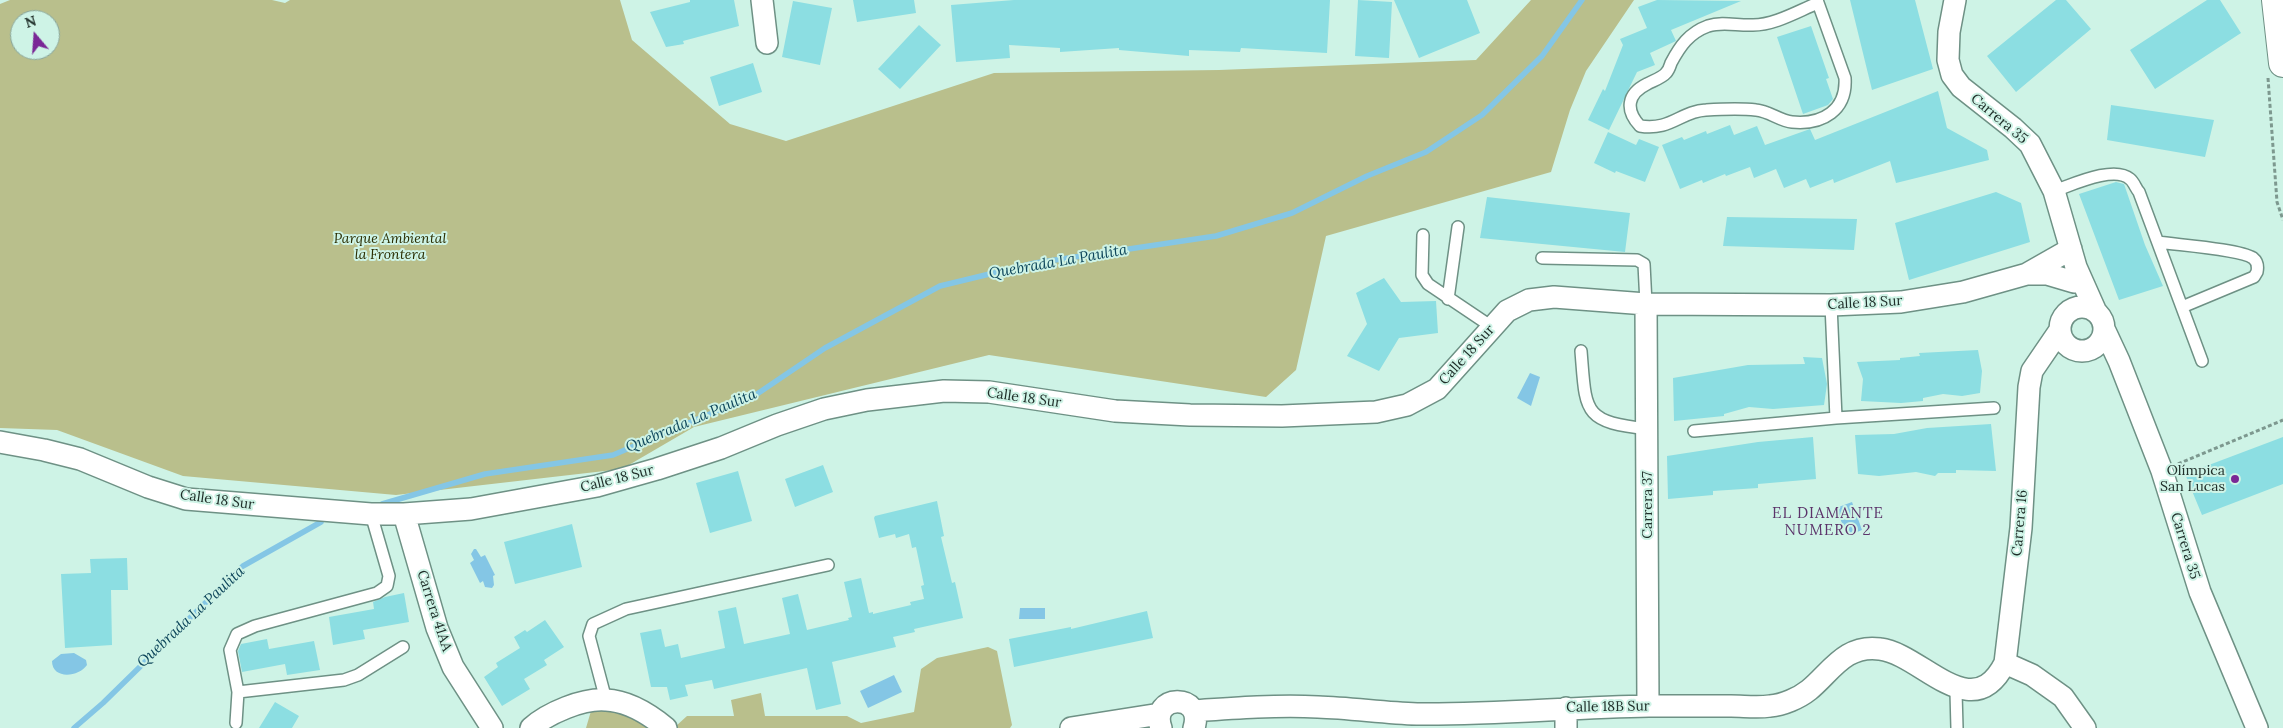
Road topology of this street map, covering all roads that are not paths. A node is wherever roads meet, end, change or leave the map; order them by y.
1 (762, 0) edge
2 (1955, 0) edge
3 (2276, 0) edge
4 (1817, 2) edge
5 (767, 43) dead end
6 (2275, 70) edge
7 (2054, 191) junction
8 (1458, 227) dead end
9 (1423, 235) dead end
10 (2158, 242) junction
11 (1542, 258) dead end
12 (2074, 266) junction
13 (2027, 274) junction
14 (1448, 299) junction
15 (1646, 304) junction
16 (1830, 305) junction
17 (2182, 308) junction
18 (2096, 312) junction
19 (2064, 321) junction
20 (1492, 327) junction
21 (2105, 331) junction
22 (2071, 348) junction
23 (2093, 349) junction
24 (1581, 351) dead end
25 (2040, 358) junction
26 (2202, 360) dead end
27 (2119, 361) junction
28 (1994, 408) dead end
29 (1836, 418) junction
30 (1648, 429) junction
31 (1694, 431) dead end
32 (0, 442) edge
33 (371, 514) junction
34 (404, 514) junction
35 (828, 566) dead end
36 (403, 647) dead end
37 (2005, 663) junction
38 (238, 692) junction
39 (1956, 692) junction
40 (606, 700) junction
41 (1648, 706) junction
42 (1566, 718) edge
43 (1194, 719) edge
44 (1160, 721) edge
45 (236, 723) dead end
46 (492, 728) edge
47 (530, 728) edge
48 (666, 728) edge
49 (1071, 728) edge
50 (1957, 728) edge
51 (2085, 728) edge
52 (2257, 728) edge

1 - 5 street
2 - 7 street, Carrera 35
3 - 6 main road
4 - 4 lane
7 - 10 lane
7 - 12 street, Carrera 35
8 - 14 lane
9 - 14 lane
10 - 17 lane
10 - 17 lane
11 - 15 lane
12 - 13 street, Calle 18 Sur
12 - 13 street, Calle 18 Sur
12 - 18 street, Carrera 35
12 - 19 street, Carrera 35
13 - 16 street, Calle 18 Sur
14 - 20 lane
15 - 16 street, Calle 18 Sur
15 - 20 street, Calle 18 Sur
15 - 30 street, Carrera 37
16 - 29 lane
17 - 26 lane
18 - 19 street
18 - 21 street
19 - 22 street
19 - 25 street, Carrera 16
20 - 34 street, Calle 18 Sur
21 - 23 street
21 - 27 street, Carrera 35
22 - 23 street
22 - 25 street
23 - 27 street
24 - 30 lane
25 - 37 street, Carrera 16
27 - 52 street, Carrera 35
28 - 29 lane
29 - 31 lane
30 - 41 street, Carrera 37
32 - 33 street, Calle 18 Sur
33 - 34 street, Calle 18 Sur
33 - 38 lane
34 - 46 street, Carrera 41AA
35 - 40 lane
36 - 38 lane
37 - 39 street, Carrera 16
37 - 51 street
38 - 45 lane
39 - 41 street, Calle 18B Sur
39 - 50 lane
40 - 47 street
40 - 48 street
41 - 42 street, Calle 18B Sur
42 - 43 street, Calle 18B Sur
43 - 44 street
44 - 49 street

